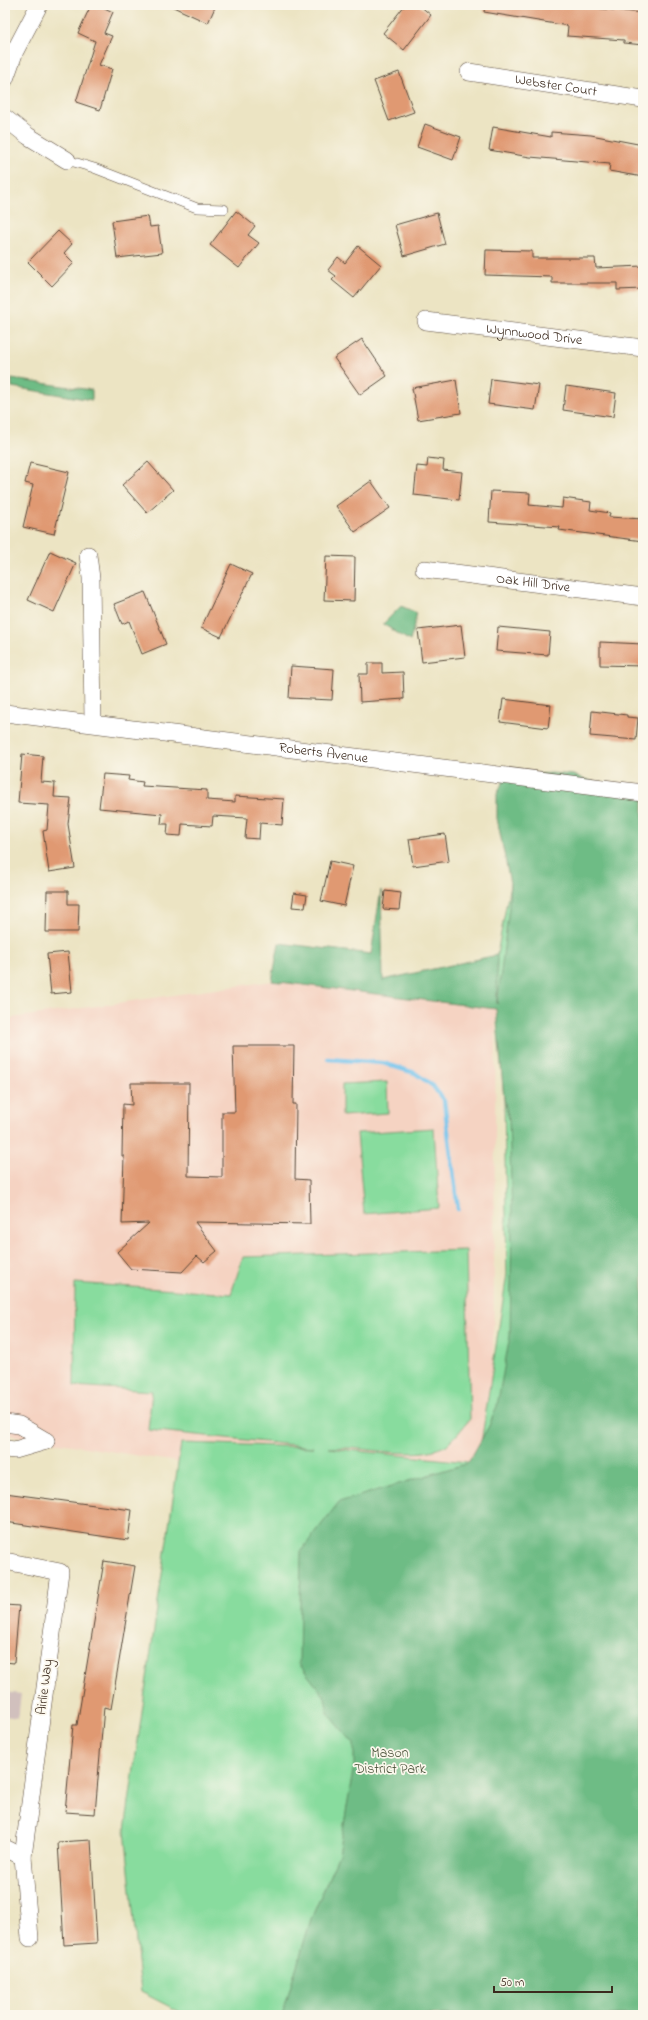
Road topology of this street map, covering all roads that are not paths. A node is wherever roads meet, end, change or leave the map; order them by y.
1 (39, 5) edge
2 (469, 72) dead end
3 (5, 78) edge
4 (643, 99) edge
5 (5, 118) edge
6 (67, 160) joint
7 (224, 209) dead end
8 (426, 321) dead end
9 (643, 348) edge
10 (88, 555) dead end
11 (424, 569) dead end
12 (643, 597) edge
13 (5, 713) edge
14 (93, 722) junction
15 (643, 793) edge
16 (5, 1423) edge
17 (5, 1448) edge
18 (5, 1561) edge
19 (5, 1848) edge
20 (23, 1857) junction
21 (30, 1938) dead end

1 - 3 street
2 - 4 street, Webster Court
5 - 6 street
6 - 7 lane
8 - 9 street, Wynnwood Drive
10 - 14 street
11 - 12 street, Oak Hill Drive
13 - 14 street, Roberts Avenue
14 - 15 street, Roberts Avenue
16 - 17 street
18 - 20 street, Airlie Way
19 - 20 street
20 - 21 street

